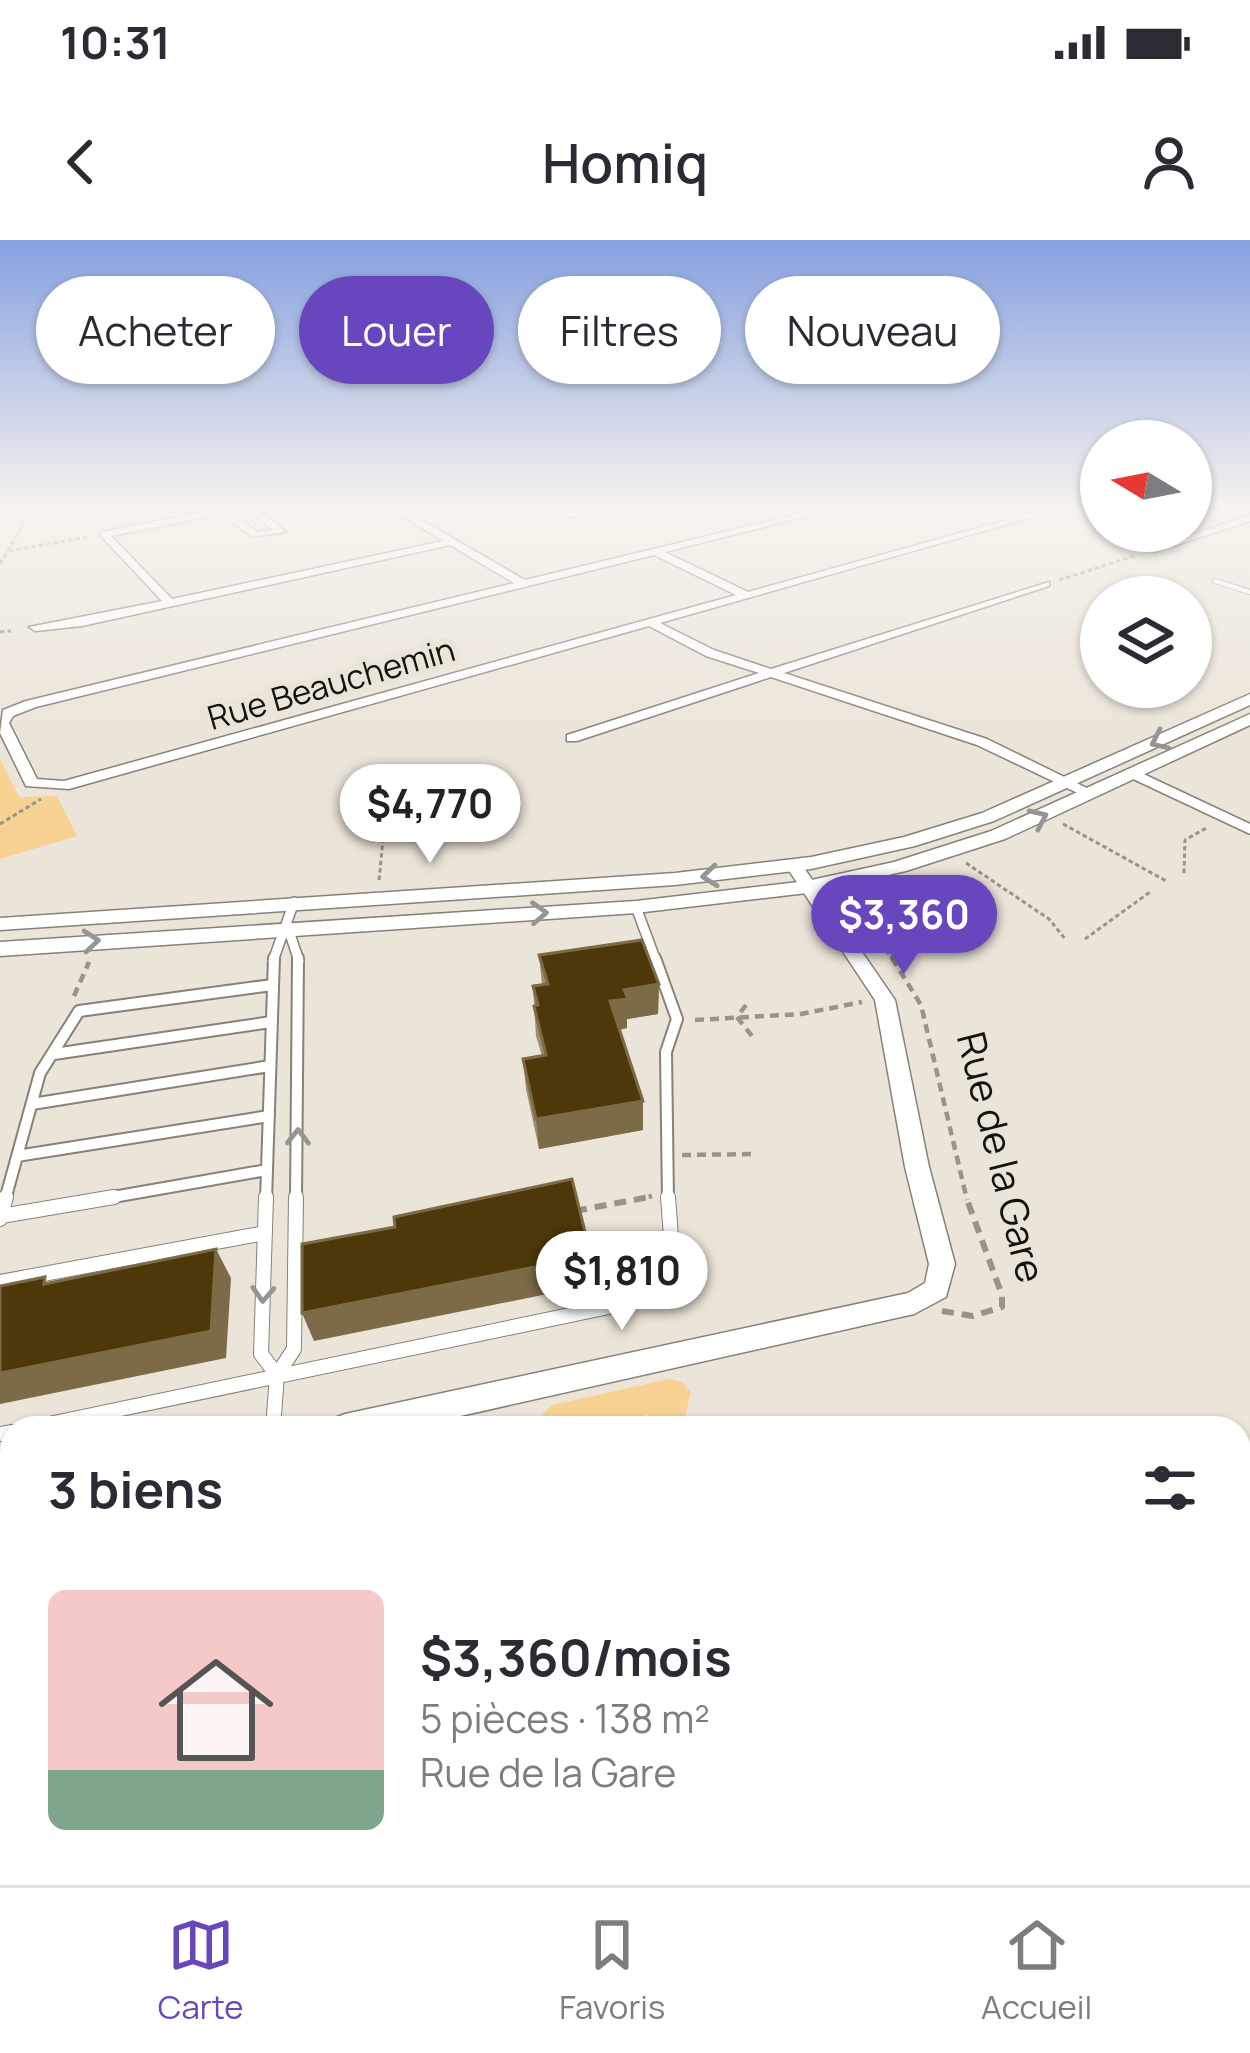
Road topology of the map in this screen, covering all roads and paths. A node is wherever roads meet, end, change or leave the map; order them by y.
1 (149, 582) edge
2 (268, 582) edge
3 (519, 582) edge
4 (532, 582) edge
5 (717, 582) edge
6 (797, 582) edge
7 (1052, 582) edge
8 (1217, 582) edge
9 (523, 584) junction
10 (1045, 584) joint
11 (1250, 592) edge
12 (746, 596) junction
13 (170, 603) junction
14 (649, 622) junction
15 (35, 627) dead end
16 (11, 631) dead end
17 (0, 632) edge
18 (770, 673) junction
19 (1250, 699) edge
20 (1250, 719) edge
21 (572, 738) dead end
22 (1133, 774) junction
23 (1068, 783) junction
24 (1091, 794) junction
25 (41, 799) dead end
26 (1225, 818) junction
27 (385, 820) dead end
28 (0, 824) edge
29 (1063, 824) dead end
30 (1250, 830) edge
31 (966, 863) dead end
32 (794, 866) junction
33 (1184, 873) dead end
34 (1168, 882) dead end
35 (807, 887) junction
36 (1150, 892) dead end
37 (844, 895) dead end
38 (377, 897) junction
39 (294, 902) junction
40 (636, 908) junction
41 (0, 924) edge
42 (288, 928) junction
43 (1085, 939) dead end
44 (1066, 940) dead end
45 (0, 949) edge
46 (272, 985) junction
47 (885, 1000) junction
48 (746, 1005) dead end
49 (737, 1017) junction
50 (677, 1019) junction
51 (271, 1022) junction
52 (752, 1036) dead end
53 (54, 1054) junction
54 (270, 1066) junction
55 (32, 1104) junction
56 (268, 1115) junction
57 (755, 1154) dead end
58 (664, 1155) junction
59 (17, 1156) junction
60 (267, 1170) junction
61 (665, 1193) junction
62 (560, 1214) edge
63 (0, 1217) edge
64 (265, 1233) junction
65 (0, 1282) edge
66 (914, 1304) junction
67 (278, 1375) junction
68 (86, 1416) edge
69 (274, 1416) edge
70 (400, 1416) edge

1 - 13 street
2 - 13 street
3 - 9 street
4 - 9 street
5 - 12 street
6 - 12 street, Rue Beauchemin
7 - 10 path
8 - 11 lane
9 - 14 street, Rue Beauchemin
10 - 18 street
12 - 14 street, Rue Beauchemin
13 - 15 street
14 - 18 street
16 - 17 path
18 - 21 street
18 - 23 street
19 -> 23 street
20 - 22 street
22 - 24 street
22 - 26 lane
23 - 24 street
23 - 32 street
35 -> 24 street
25 - 28 path
26 - 30 lane
26 - 33 path
27 - 38 path
29 - 34 path
31 - 44 path
32 - 35 street, Rue de la Gare
32 -> 38 street
35 - 40 street
35 - 47 street, Rue de la Gare
36 - 43 path
37 - 66 path, Rue de la Gare
38 - 39 street
39 - 41 street
39 - 42 lane
42 -> 40 street
40 - 50 lane
45 -> 42 street
42 - 46 lane
67 -> 42 lane
46 - 51 lane
46 - 53 lane
47 - 49 path
47 - 66 street, Rue de la Gare
48 - 49 path
49 - 50 path
49 - 52 path
50 - 58 lane
51 - 53 lane
51 - 54 lane
53 - 55 lane
54 - 55 lane
54 - 56 lane
55 - 59 lane
56 - 59 lane
56 - 60 lane
57 - 58 path
58 - 61 lane
59 - 63 lane
60 - 63 lane
60 - 64 lane
61 - 62 path
61 - 67 lane
64 - 65 lane
64 -> 67 lane
66 - 70 street
67 - 68 lane
67 - 69 lane

